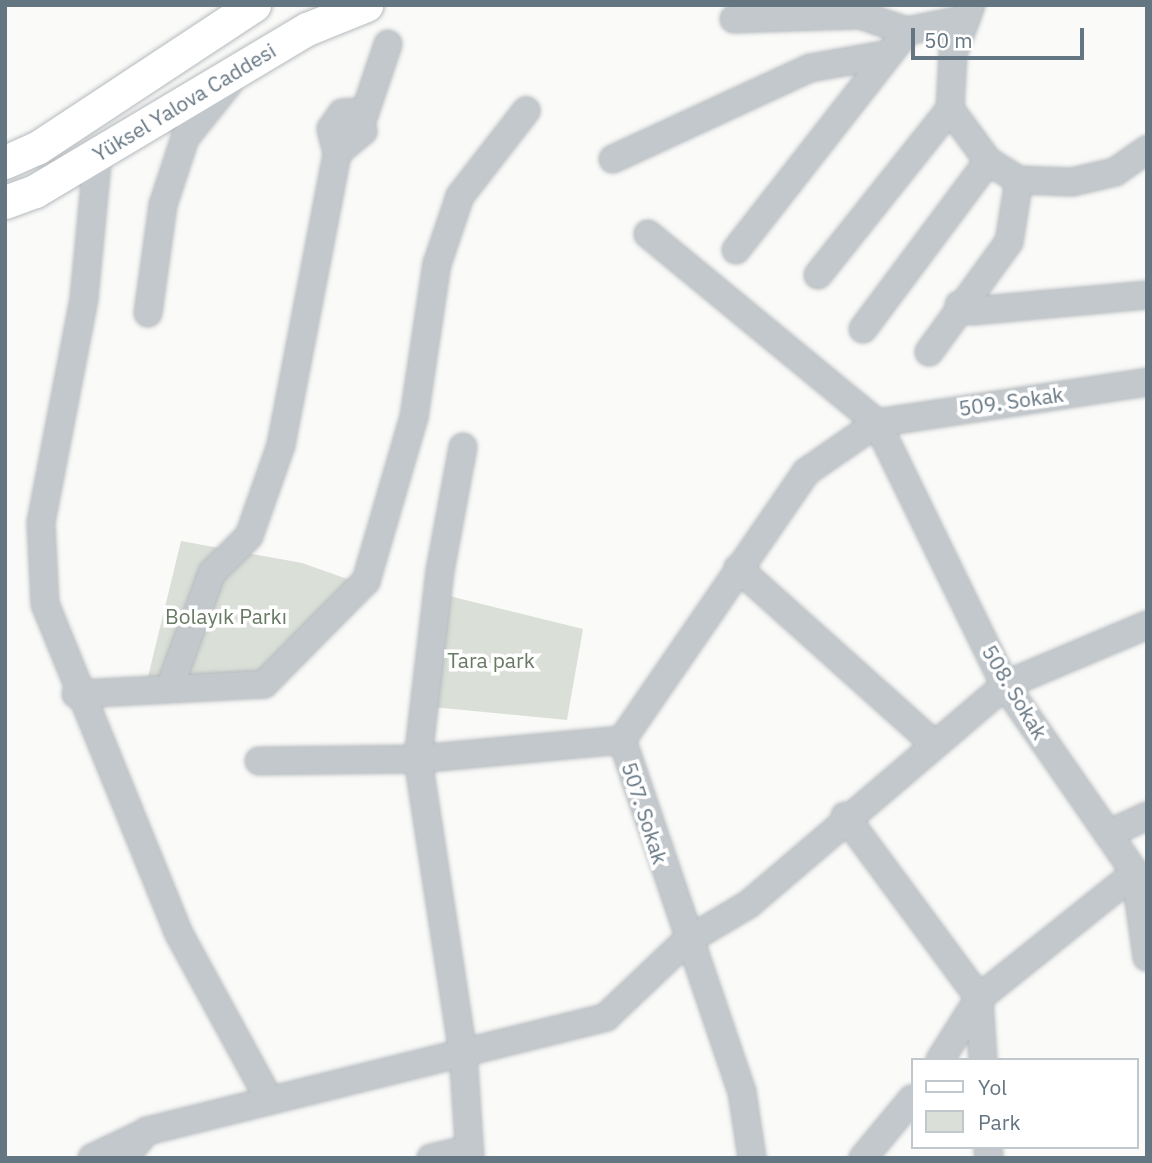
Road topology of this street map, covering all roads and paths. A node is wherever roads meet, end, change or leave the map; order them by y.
1 (254, 5) edge
2 (366, 5) edge
3 (968, 12) edge
4 (734, 19) dead end
5 (907, 30) junction
6 (388, 44) dead end
7 (889, 54) junction
8 (243, 65) junction
9 (950, 109) junction
10 (526, 111) dead end
11 (1147, 150) edge
12 (98, 153) junction
13 (613, 159) dead end
14 (988, 161) junction
15 (5, 162) edge
16 (1019, 180) junction
17 (5, 202) edge
18 (648, 234) dead end
19 (736, 250) dead end
20 (818, 275) dead end
21 (1147, 295) edge
22 (959, 305) junction
23 (148, 313) dead end
24 (863, 329) dead end
25 (929, 352) dead end
26 (1147, 382) edge
27 (877, 423) junction
28 (463, 447) dead end
29 (738, 568) junction
30 (1147, 625) edge
31 (1005, 685) junction
32 (169, 689) junction
33 (76, 694) junction
34 (622, 740) junction
35 (934, 744) junction
36 (418, 760) junction
37 (259, 761) dead end
38 (845, 816) junction
39 (1147, 816) edge
40 (1108, 834) junction
41 (1135, 873) junction
42 (685, 942) junction
43 (1147, 957) edge
44 (979, 998) junction
45 (463, 1052) junction
46 (941, 1058) edge
47 (983, 1058) edge
48 (269, 1098) junction
49 (911, 1100) edge
50 (148, 1131) junction
51 (469, 1153) edge
52 (92, 1158) edge
53 (124, 1158) edge
54 (431, 1158) edge
55 (752, 1158) edge
56 (863, 1158) edge

1 - 15 main road, Yüksel Yalova Caddesi
2 - 8 main road, Yüksel Yalova Caddesi
3 - 5 street
3 - 9 street
4 - 5 street
5 - 7 street
6 - 32 street
7 - 13 street
7 - 19 street
8 - 12 main road, Yüksel Yalova Caddesi
8 - 23 street
9 - 14 street
9 - 20 street
10 - 32 street
11 - 16 street
12 - 17 main road, Yüksel Yalova Caddesi
12 - 33 street
14 - 16 street
14 - 24 street
16 - 22 street
18 - 27 street
21 - 22 street
22 - 25 street
26 - 27 street, 509. Sokak
27 - 29 street, 507. Sokak
27 - 31 street, 508. Sokak
28 - 36 street
29 - 34 street, 507. Sokak
29 - 35 street
30 - 31 street
31 - 35 street
31 - 40 street, 508. Sokak
32 - 33 street
33 - 48 street
34 - 36 street
34 - 42 street, 507. Sokak
35 - 38 street
36 - 37 street
36 - 45 street
38 - 42 street
38 - 44 street
39 - 40 street
40 - 41 street, 508. Sokak
41 - 43 street, 508. Sokak
41 - 44 street
42 - 45 street
42 - 55 street, 507. Sokak
44 - 46 street
44 - 47 street
45 - 48 street
45 - 51 street
48 - 50 street
49 - 56 street
50 - 52 street
50 - 53 street
51 - 54 street

